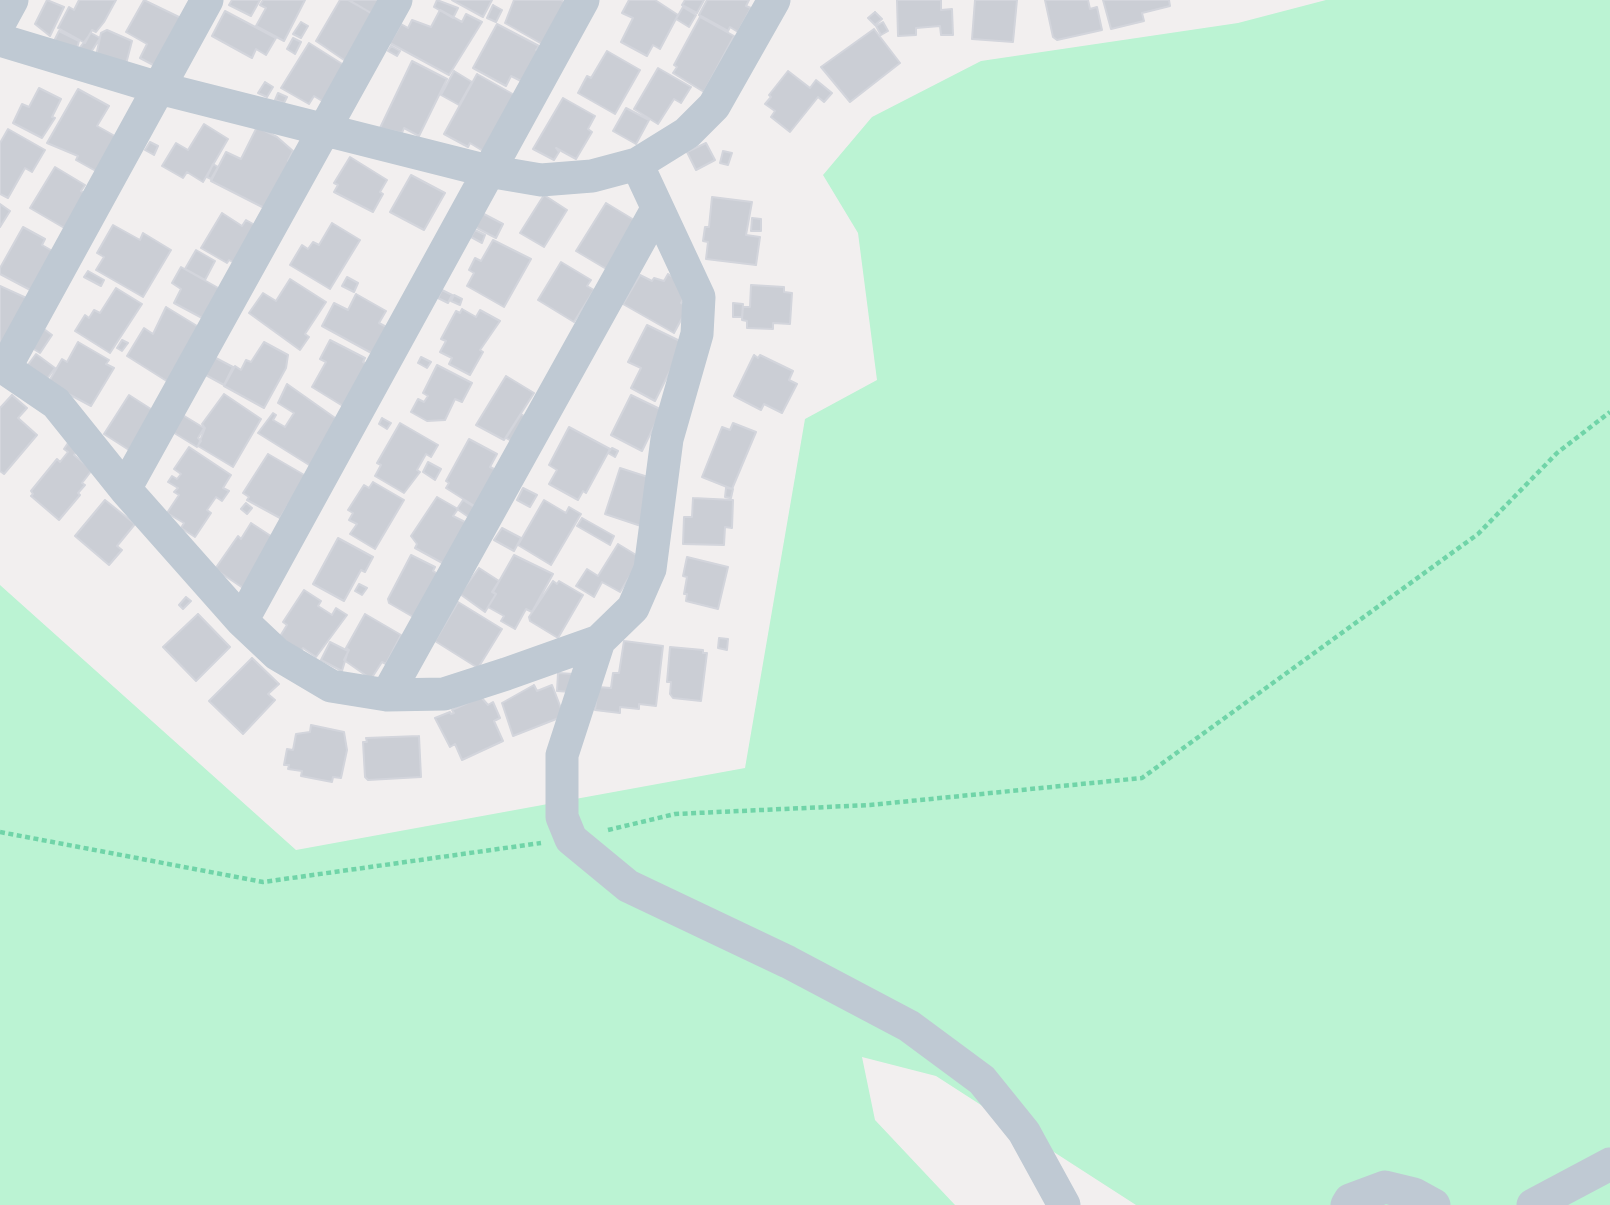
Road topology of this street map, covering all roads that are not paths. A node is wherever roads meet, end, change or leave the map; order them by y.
1 (12, 0) edge
2 (207, 0) edge
3 (396, 0) edge
4 (583, 0) edge
5 (774, 0) edge
6 (0, 22) edge
7 (0, 40) edge
8 (159, 88) junction
9 (325, 129) junction
10 (637, 164) junction
11 (488, 171) junction
12 (657, 209) junction
13 (3, 367) edge
14 (125, 489) junction
15 (242, 621) junction
16 (599, 641) junction
17 (387, 695) junction
18 (1610, 1164) edge
19 (1064, 1205) edge
20 (1347, 1205) edge
21 (1434, 1205) edge
22 (1533, 1205) edge

1 - 6 street
2 - 8 street
3 - 9 street
4 - 11 street
5 - 10 street
7 - 8 street
8 - 9 street
8 - 13 street
9 - 11 street
9 - 14 street
10 - 11 street
10 - 12 street
11 - 15 street
12 - 16 street
12 - 17 street
13 - 14 street
14 - 15 street
15 - 17 street
16 - 17 street
16 - 19 street
18 - 22 street
20 - 21 street

